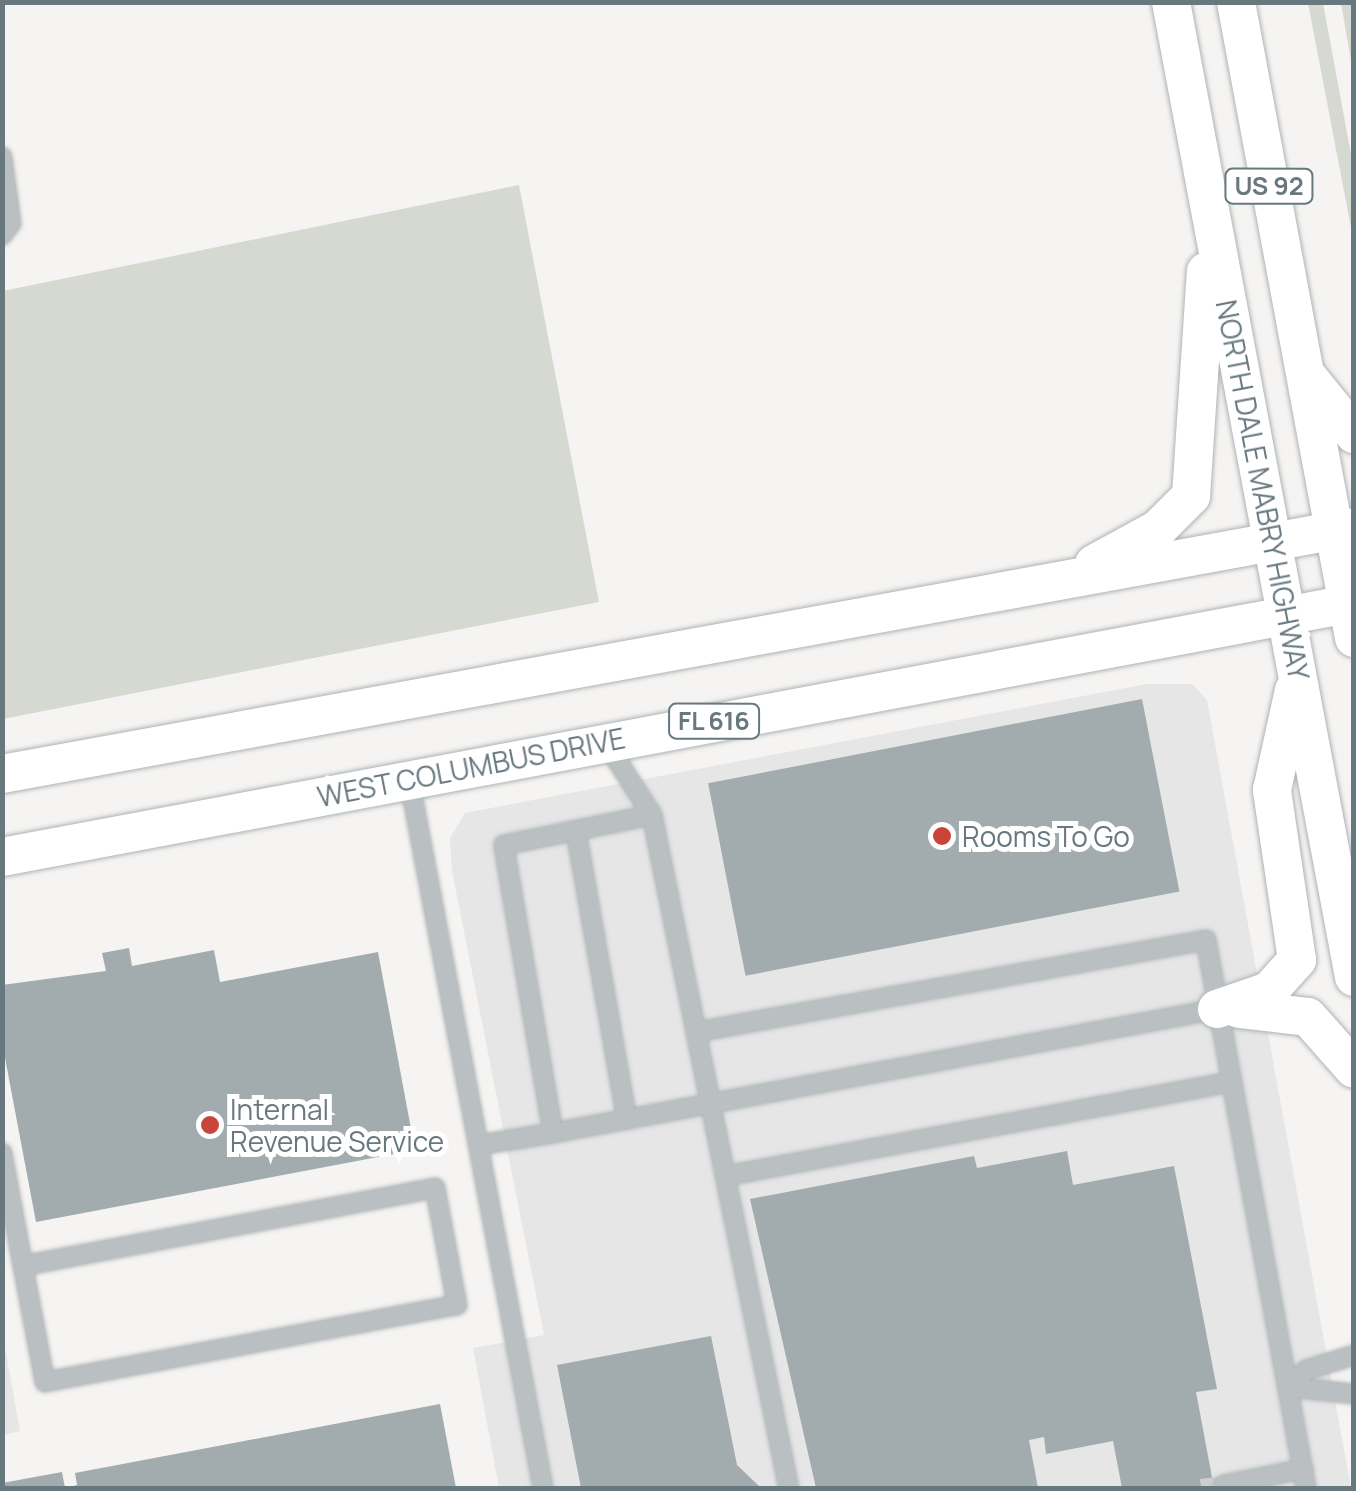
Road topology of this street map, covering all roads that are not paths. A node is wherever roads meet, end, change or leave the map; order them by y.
1 (1171, 2) edge
2 (1236, 2) edge
3 (2, 157) edge
4 (1209, 204) junction
5 (2, 235) edge
6 (1303, 370) junction
7 (1354, 434) edge
8 (1343, 529) edge
9 (1274, 544) junction
10 (1050, 582) junction
11 (1286, 615) junction
12 (1351, 615) edge
13 (1297, 673) junction
14 (605, 742) junction
15 (44, 765) junction
16 (2, 774) edge
17 (409, 778) junction
18 (2, 786) edge
19 (652, 815) junction
20 (576, 831) junction
21 (2, 857) edge
22 (1354, 977) edge
23 (1217, 1009) junction
24 (696, 1032) junction
25 (1354, 1069) edge
26 (1231, 1082) junction
27 (710, 1105) junction
28 (627, 1120) junction
29 (553, 1133) junction
30 (478, 1145) junction
31 (2, 1153) edge
32 (724, 1176) junction
33 (24, 1266) junction
34 (1354, 1355) edge
35 (1288, 1387) junction
36 (1354, 1394) edge
37 (1303, 1469) junction
38 (1224, 1485) dead end
39 (544, 1488) edge
40 (789, 1488) edge
41 (1306, 1488) edge

1 - 4 main road, NORTH DALE MABRY HIGHWAY / US 92
2 - 6 main road, US 92
3 - 5 street
4 - 9 main road, NORTH DALE MABRY HIGHWAY / US 92
4 - 10 main road
6 - 7 main road
6 - 8 main road, US 92
8 - 9 main road
8 - 12 main road, US 92
9 - 10 main road
9 - 11 main road, NORTH DALE MABRY HIGHWAY / US 92
10 - 15 main road
11 - 12 main road, WEST COLUMBUS DRIVE / FL 616
11 - 13 main road, NORTH DALE MABRY HIGHWAY / US 92
11 - 14 main road, WEST COLUMBUS DRIVE / FL 616
13 - 22 main road, NORTH DALE MABRY HIGHWAY / US 92
13 - 23 main road
14 - 17 main road, WEST COLUMBUS DRIVE / FL 616
14 - 19 street
15 - 16 main road
15 - 18 street
17 - 21 main road, WEST COLUMBUS DRIVE / FL 616
17 - 30 street
19 - 20 street
19 - 24 street
20 - 28 street
20 - 29 street
23 - 24 street
23 - 25 main road
23 - 26 street
23 - 27 street
24 - 27 street
26 - 32 street
26 - 35 street
27 - 28 street
27 - 32 street
28 - 29 street
29 - 30 street
30 - 39 street
31 - 33 street
32 - 40 street
33 - 33 street
34 - 35 street
35 - 36 street
35 - 37 street
37 - 38 street
37 - 41 street

